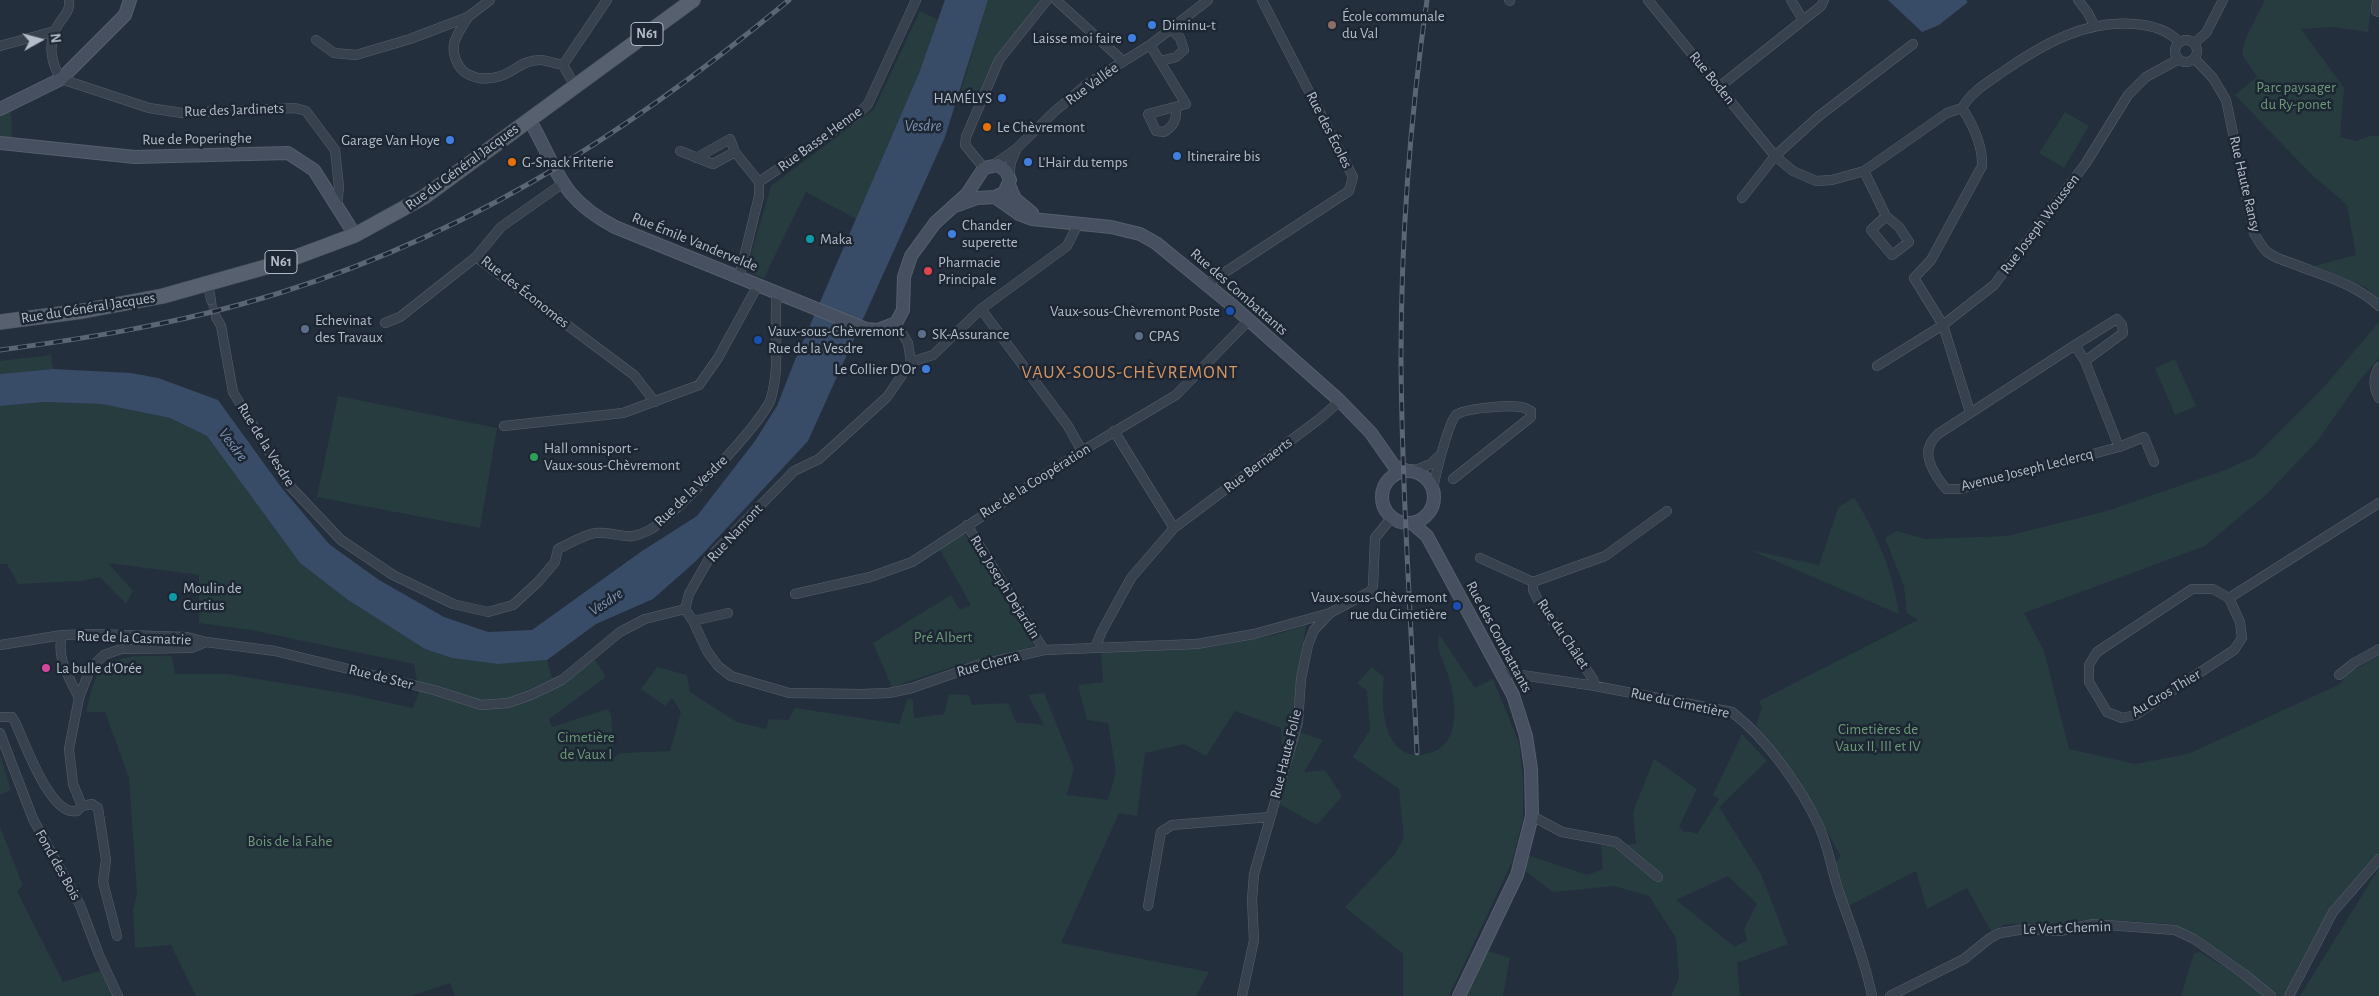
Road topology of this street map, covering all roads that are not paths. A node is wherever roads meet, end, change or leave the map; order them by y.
1 (69, 0) edge
2 (130, 0) edge
3 (490, 0) edge
4 (607, 0) edge
5 (692, 0) edge
6 (916, 0) edge
7 (1047, 0) edge
8 (1056, 0) edge
9 (1208, 0) edge
10 (1262, 0) edge
11 (1648, 0) edge
12 (1791, 0) edge
13 (1824, 0) edge
14 (2078, 0) edge
15 (2223, 0) edge
16 (2377, 0) edge
17 (2379, 12) edge
18 (468, 17) junction
19 (1803, 20) junction
20 (2094, 25) junction
21 (1171, 29) junction
22 (55, 30) junction
23 (316, 40) dead end
24 (2179, 42) junction
25 (2194, 43) junction
26 (1913, 44) dead end
27 (1150, 45) junction
28 (0, 46) edge
29 (2194, 58) junction
30 (2179, 59) junction
31 (1123, 61) junction
32 (1161, 61) junction
33 (562, 65) junction
34 (61, 79) junction
35 (575, 86) junction
36 (1719, 87) junction
37 (1176, 108) dead end
38 (1962, 108) junction
39 (0, 109) edge
40 (529, 119) junction
41 (0, 144) edge
42 (1016, 150) junction
43 (680, 151) dead end
44 (736, 152) junction
45 (1775, 156) junction
46 (696, 158) junction
47 (989, 166) junction
48 (1864, 172) junction
49 (1009, 180) junction
50 (977, 181) junction
51 (759, 182) junction
52 (562, 184) junction
53 (992, 197) junction
54 (1742, 198) dead end
55 (958, 205) junction
56 (337, 206) junction
57 (1886, 216) junction
58 (1044, 220) junction
59 (1078, 224) junction
60 (355, 235) junction
61 (476, 257) junction
62 (739, 278) junction
63 (1207, 284) junction
64 (208, 285) junction
65 (758, 285) junction
66 (776, 293) junction
67 (212, 300) tunnel mouth
68 (2379, 306) edge
69 (981, 309) junction
70 (216, 317) tunnel mouth
71 (1249, 320) junction
72 (0, 322) edge
73 (385, 323) dead end
74 (896, 324) junction
75 (1943, 325) junction
76 (2074, 345) junction
77 (911, 362) junction
78 (2085, 362) junction
79 (1877, 366) dead end
80 (2379, 367) edge
81 (2379, 398) edge
82 (1340, 401) junction
83 (655, 402) junction
84 (1970, 412) junction
85 (504, 426) dead end
86 (1114, 431) junction
87 (2119, 447) junction
88 (1381, 449) junction
89 (1082, 452) junction
90 (1442, 453) junction
91 (2154, 462) dead end
92 (1409, 471) junction
93 (1453, 480) dead end
94 (1384, 484) junction
95 (1433, 492) junction
96 (2379, 503) edge
97 (1668, 511) dead end
98 (1427, 514) junction
99 (1392, 517) junction
100 (1412, 523) junction
101 (967, 525) junction
102 (1174, 528) junction
103 (1427, 536) junction
104 (1480, 558) dead end
105 (1533, 582) junction
106 (795, 594) dead end
107 (2229, 598) junction
108 (684, 609) junction
109 (728, 613) dead end
110 (1330, 613) junction
111 (693, 621) junction
112 (62, 635) junction
113 (206, 642) junction
114 (0, 645) edge
115 (1095, 648) junction
116 (2379, 649) edge
117 (1044, 650) junction
118 (1502, 672) junction
119 (2339, 675) dead end
120 (1595, 686) junction
121 (80, 698) junction
122 (0, 717) edge
123 (0, 733) edge
124 (82, 806) junction
125 (1532, 816) junction
126 (1270, 817) junction
127 (2379, 858) edge
128 (1658, 877) dead end
129 (1148, 906) dead end
130 (117, 936) dead end
131 (118, 996) edge
132 (1242, 996) edge
133 (1459, 996) edge
134 (1872, 996) edge
135 (1890, 996) edge
136 (2272, 996) edge
137 (2289, 996) edge

1 - 22 street
2 - 34 main road
3 - 18 street
4 - 33 street
5 - 35 main road, Rue du Général Jacques / N61
6 - 51 street, Rue Basse Henne
7 - 47 street
8 - 31 street
9 - 21 street, Rue Vallée
10 - 63 street, Rue des Écoles
11 - 36 street, Rue Boden
12 - 19 street
13 - 19 street
14 - 20 street
15 - 25 street
16 - 17 street
18 - 23 street
18 - 33 street
19 - 36 street
20 - 24 street
20 - 38 street
21 - 27 street, Rue Vallée
21 - 32 street
22 - 28 street
22 - 34 street
24 - 25 street
24 - 30 street
25 - 29 street
26 - 45 street
27 - 31 street, Rue Vallée
27 - 32 street
29 - 30 street
29 - 68 street, Rue Haute Ransy
30 - 75 street, Rue Joseph Woussen
31 - 42 street, Rue Vallée
32 - 37 street
33 - 35 street
34 - 39 main road
34 - 56 street, Rue des Jardinets
35 - 40 main road, Rue du Général Jacques / N61
36 - 45 street, Rue Boden
38 - 48 street
38 - 75 street
40 - 52 main road, Rue Émile Vandervelde
40 - 60 main road, Rue du Général Jacques / N61
41 - 56 main road, Rue de Poperinghe
42 - 47 street, Rue Vallée
42 - 49 street, Rue Vallée
43 - 46 street
44 - 46 street
44 - 46 street
44 - 51 street
45 - 48 street, Rue Boden
45 - 54 street
47 - 49 main road
47 - 50 main road
48 - 57 street
49 - 53 main road
49 - 58 main road, Rue des Combattants
50 - 53 main road
50 - 55 main road
51 - 62 street
52 - 61 street, Rue des Économes
52 - 62 main road, Rue Émile Vandervelde
53 - 55 main road
53 - 58 main road, Rue des Combattants
55 - 74 main road
56 - 60 main road, Rue de Poperinghe
57 - 57 street
58 - 59 main road, Rue des Combattants
59 - 63 main road, Rue des Combattants
59 - 69 street
60 - 64 main road, Rue du Général Jacques / N61
61 - 73 street
61 - 83 street, Rue des Économes
62 - 65 main road, Rue Émile Vandervelde
63 - 71 main road, Rue des Combattants
64 - 67 street
64 - 72 main road, Rue du Général Jacques / N61
65 - 66 main road, Rue Émile Vandervelde
65 - 83 street
66 - 70 street, Rue de la Vesdre
66 - 74 main road, Rue Émile Vandervelde
69 - 77 street
69 - 89 street
71 - 82 main road, Rue des Combattants
71 - 86 street, Rue de la Coopération
74 - 77 street
75 - 79 street, Rue Joseph Woussen
75 - 84 street
76 - 78 street
76 - 78 street, Avenue Joseph Leclercq
76 - 84 street, Avenue Joseph Leclercq
77 - 108 street, Rue Namont
78 - 87 street
80 - 81 street
82 - 88 main road, Rue des Combattants
82 - 102 street, Rue Bernaerts
83 - 85 street
84 - 87 street, Avenue Joseph Leclercq
86 - 89 street, Rue de la Coopération
86 - 102 street
87 - 91 street, Avenue Joseph Leclercq
88 - 92 main road, Rue des Combattants
88 - 94 main road, Rue des Combattants
89 - 101 street, Rue de la Coopération
90 - 92 street
90 - 93 street
90 - 95 street
92 - 94 main road
92 - 95 main road
94 - 99 main road
95 - 98 main road
96 - 107 street
97 - 105 street, Rue du Châlet
98 - 100 main road
98 - 103 main road, Rue des Combattants
99 - 100 main road
99 - 110 street, Rue Haute Folie
100 - 103 main road, Rue des Combattants
101 - 106 street, Rue de la Coopération
101 - 117 street, Rue Joseph Dejardin
102 - 115 street, Rue Bernaerts
103 - 118 main road, Rue des Combattants
104 - 105 street, Rue du Châlet
105 - 120 street, Rue du Châlet
107 - 107 street, Au Gros Thier
108 - 111 street, Rue Cherra
108 - 113 street, Rue de Ster
109 - 111 street
110 - 115 street, Rue Cherra
110 - 126 street, Rue Haute Folie
111 - 117 street, Rue Cherra
112 - 113 street, Rue de la Casmatrie
112 - 114 street, Rue de la Casmatrie
112 - 121 street, Rue de la Casmatrie
113 - 121 street
115 - 117 street, Rue Cherra
116 - 119 street
118 - 120 street, Rue du Cimetière
118 - 125 main road, Rue des Combattants
120 - 134 street, Rue du Cimetière
121 - 124 street
122 - 124 street
123 - 131 street, Fond des Bois
124 - 130 street
125 - 128 street
125 - 133 main road, Rue des Combattants
126 - 129 street
126 - 132 street, Rue Haute Folie
127 - 137 street
135 - 136 street, Le Vert Chemin

